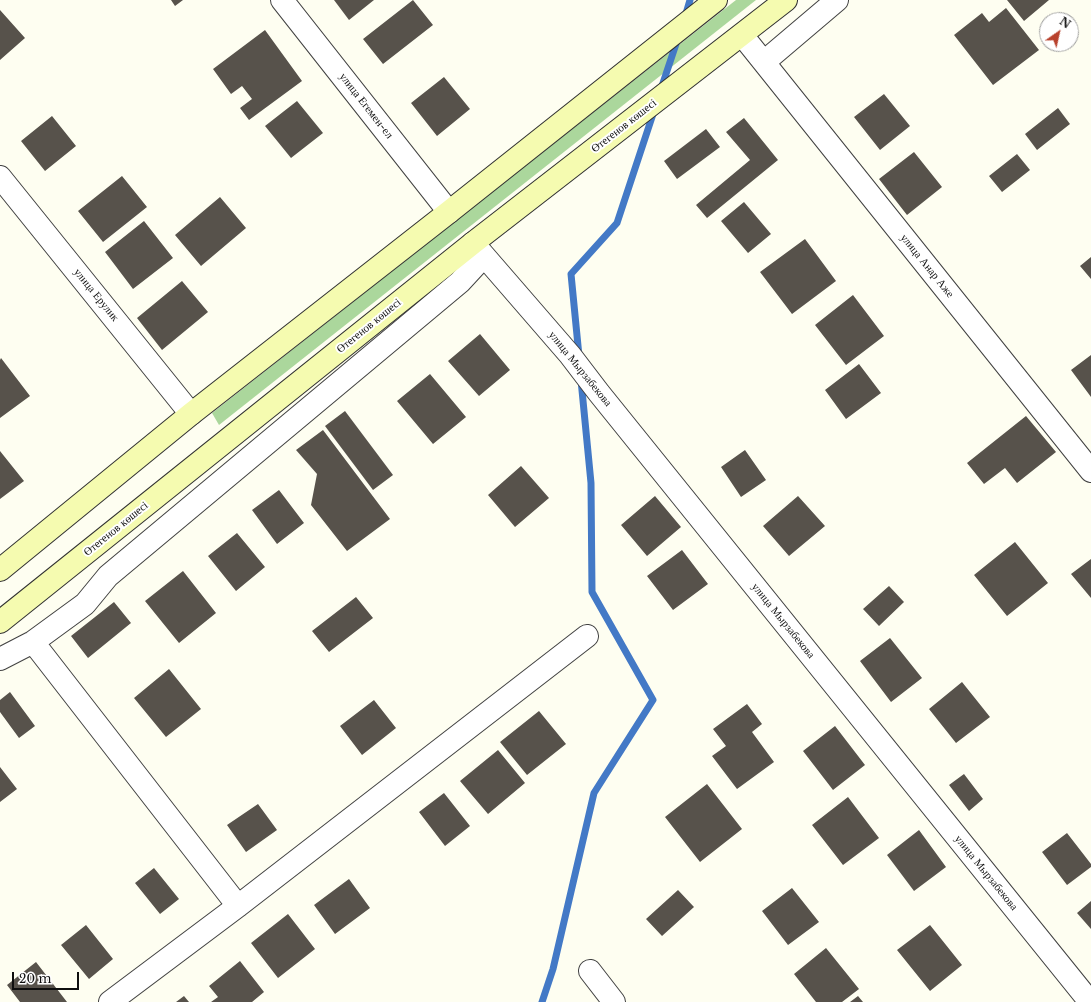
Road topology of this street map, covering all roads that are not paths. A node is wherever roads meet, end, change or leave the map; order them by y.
1 (282, 0) edge
2 (716, 0) edge
3 (786, 0) edge
4 (837, 0) edge
5 (742, 35) junction
6 (764, 62) junction
7 (0, 177) edge
8 (449, 212) junction
9 (479, 249) junction
10 (191, 414) junction
11 (1091, 471) edge
12 (0, 570) edge
13 (0, 622) edge
14 (588, 636) dead end
15 (33, 642) junction
16 (0, 659) edge
17 (238, 906) junction
18 (590, 971) dead end
19 (110, 1002) edge
20 (614, 1002) edge
21 (1090, 1002) edge

1 - 8 street, улица Егемен-ел
2 - 8 main road
3 - 5 main road, Өтегенов көшесі
4 - 6 street
5 - 6 street, улица Анар Аже
5 - 9 main road, Өтегенов көшесі
6 - 11 street, улица Анар Аже
7 - 10 street, улица Ерулик
8 - 10 main road
9 - 13 main road, Өтегенов көшесі
9 - 15 street
9 - 21 street, улица Мырзабекова
10 - 12 main road
14 - 17 street
15 - 16 street
15 - 17 street
17 - 19 street
18 - 20 street

